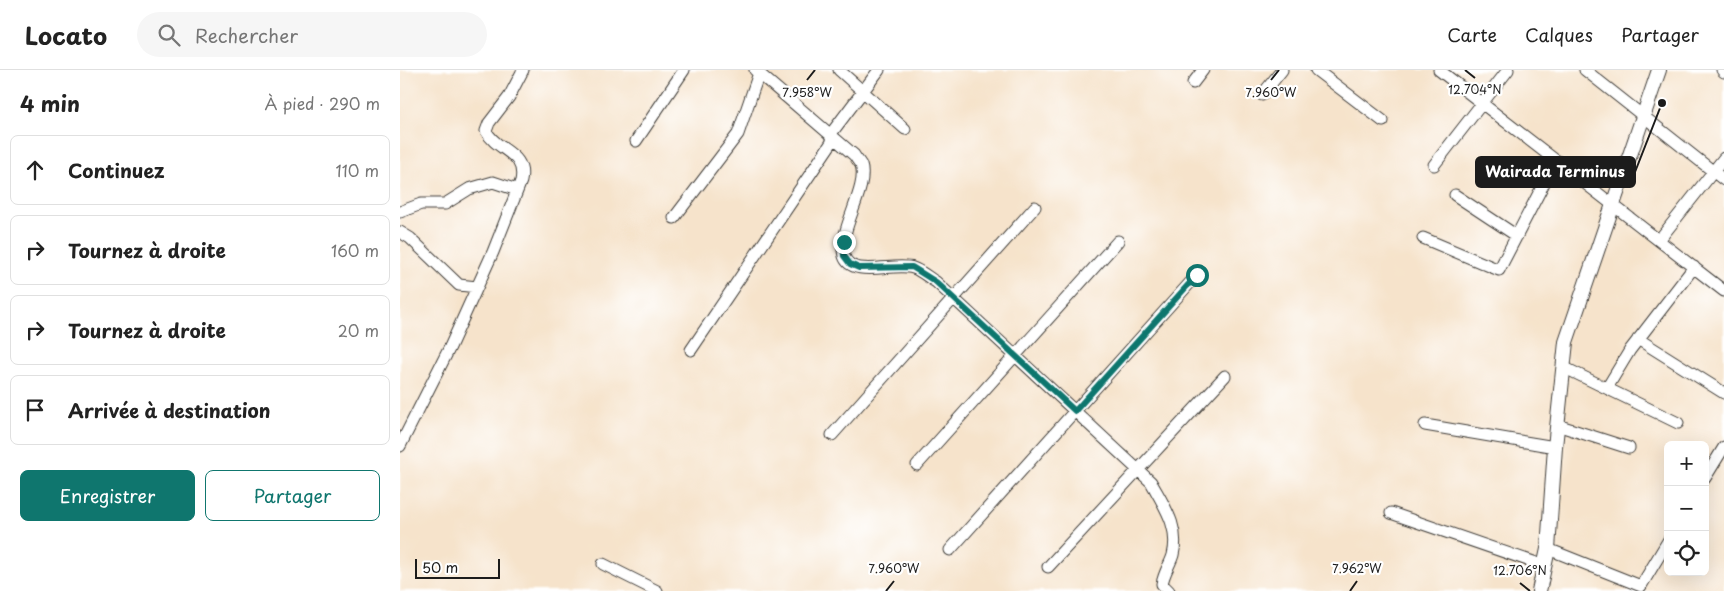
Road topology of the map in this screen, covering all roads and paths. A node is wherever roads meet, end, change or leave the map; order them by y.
1 (523, 70) edge
2 (684, 70) edge
3 (839, 70) edge
4 (879, 70) edge
5 (1282, 70) edge
6 (1316, 70) edge
7 (1439, 70) edge
8 (1508, 70) edge
9 (1585, 70) edge
10 (1659, 70) edge
11 (757, 72) edge
12 (863, 91) junction
13 (1262, 96) dead end
14 (1483, 103) junction
15 (1643, 116) junction
16 (1383, 121) dead end
17 (905, 129) dead end
18 (832, 137) junction
19 (636, 141) dead end
20 (1724, 158) edge
21 (1556, 160) junction
22 (1434, 166) dead end
23 (1714, 171) junction
24 (1724, 180) edge
25 (517, 190) junction
26 (1455, 195) dead end
27 (1613, 204) junction
28 (1035, 207) dead end
29 (400, 212) edge
30 (674, 218) dead end
31 (400, 232) edge
32 (1517, 236) junction
33 (1423, 238) dead end
34 (1659, 240) junction
35 (1118, 241) dead end
36 (1694, 267) junction
37 (1197, 275) dead end
38 (477, 287) junction
39 (1724, 291) edge
40 (954, 299) junction
41 (1638, 339) junction
42 (691, 350) dead end
43 (1015, 356) junction
44 (1563, 367) junction
45 (1225, 376) dead end
46 (1607, 388) junction
47 (1724, 393) edge
48 (1075, 411) junction
49 (1678, 423) dead end
50 (1557, 425) junction
51 (1425, 426) dead end
52 (832, 436) dead end
53 (400, 446) edge
54 (1555, 447) junction
55 (1724, 447) edge
56 (1629, 448) dead end
57 (917, 465) dead end
58 (1138, 470) junction
59 (1709, 471) edge
60 (1391, 513) dead end
61 (1664, 548) edge
62 (1548, 549) junction
63 (950, 550) dead end
64 (603, 564) dead end
65 (1544, 566) junction
66 (1048, 567) dead end
67 (657, 591) edge
68 (1169, 591) edge
69 (1540, 591) edge

1 - 25 street
2 - 19 street
3 - 12 street
4 - 12 street
5 - 13 street
6 - 16 street
7 - 14 street
8 - 14 street
9 - 15 street
10 - 15 street
11 - 18 street
11 - 30 street
12 - 17 street
12 - 18 street
14 - 21 street
14 - 22 street
15 - 23 street
15 - 27 street
18 - 40 street
18 - 42 street
20 - 23 street
21 - 27 street
21 - 32 street
23 - 24 street
23 - 34 street
25 - 29 street
25 - 38 street
26 - 32 street
27 - 34 street
27 - 44 street
28 - 40 street
31 - 38 street
32 - 33 street
34 - 36 street
35 - 43 street
36 - 39 street
36 - 41 street
37 - 48 street
38 - 53 street
40 - 43 street
40 - 52 street
41 - 46 street
41 - 47 street
43 - 48 street
43 - 57 street
44 - 46 street
44 - 50 street
45 - 58 street
46 - 49 street
48 - 58 street
48 - 63 street
50 - 54 street
50 - 56 street
51 - 54 street
54 - 62 street
55 - 59 street
58 - 66 street
58 - 68 street
60 - 65 street
61 - 62 street
62 - 65 street
64 - 67 street
65 - 69 street

